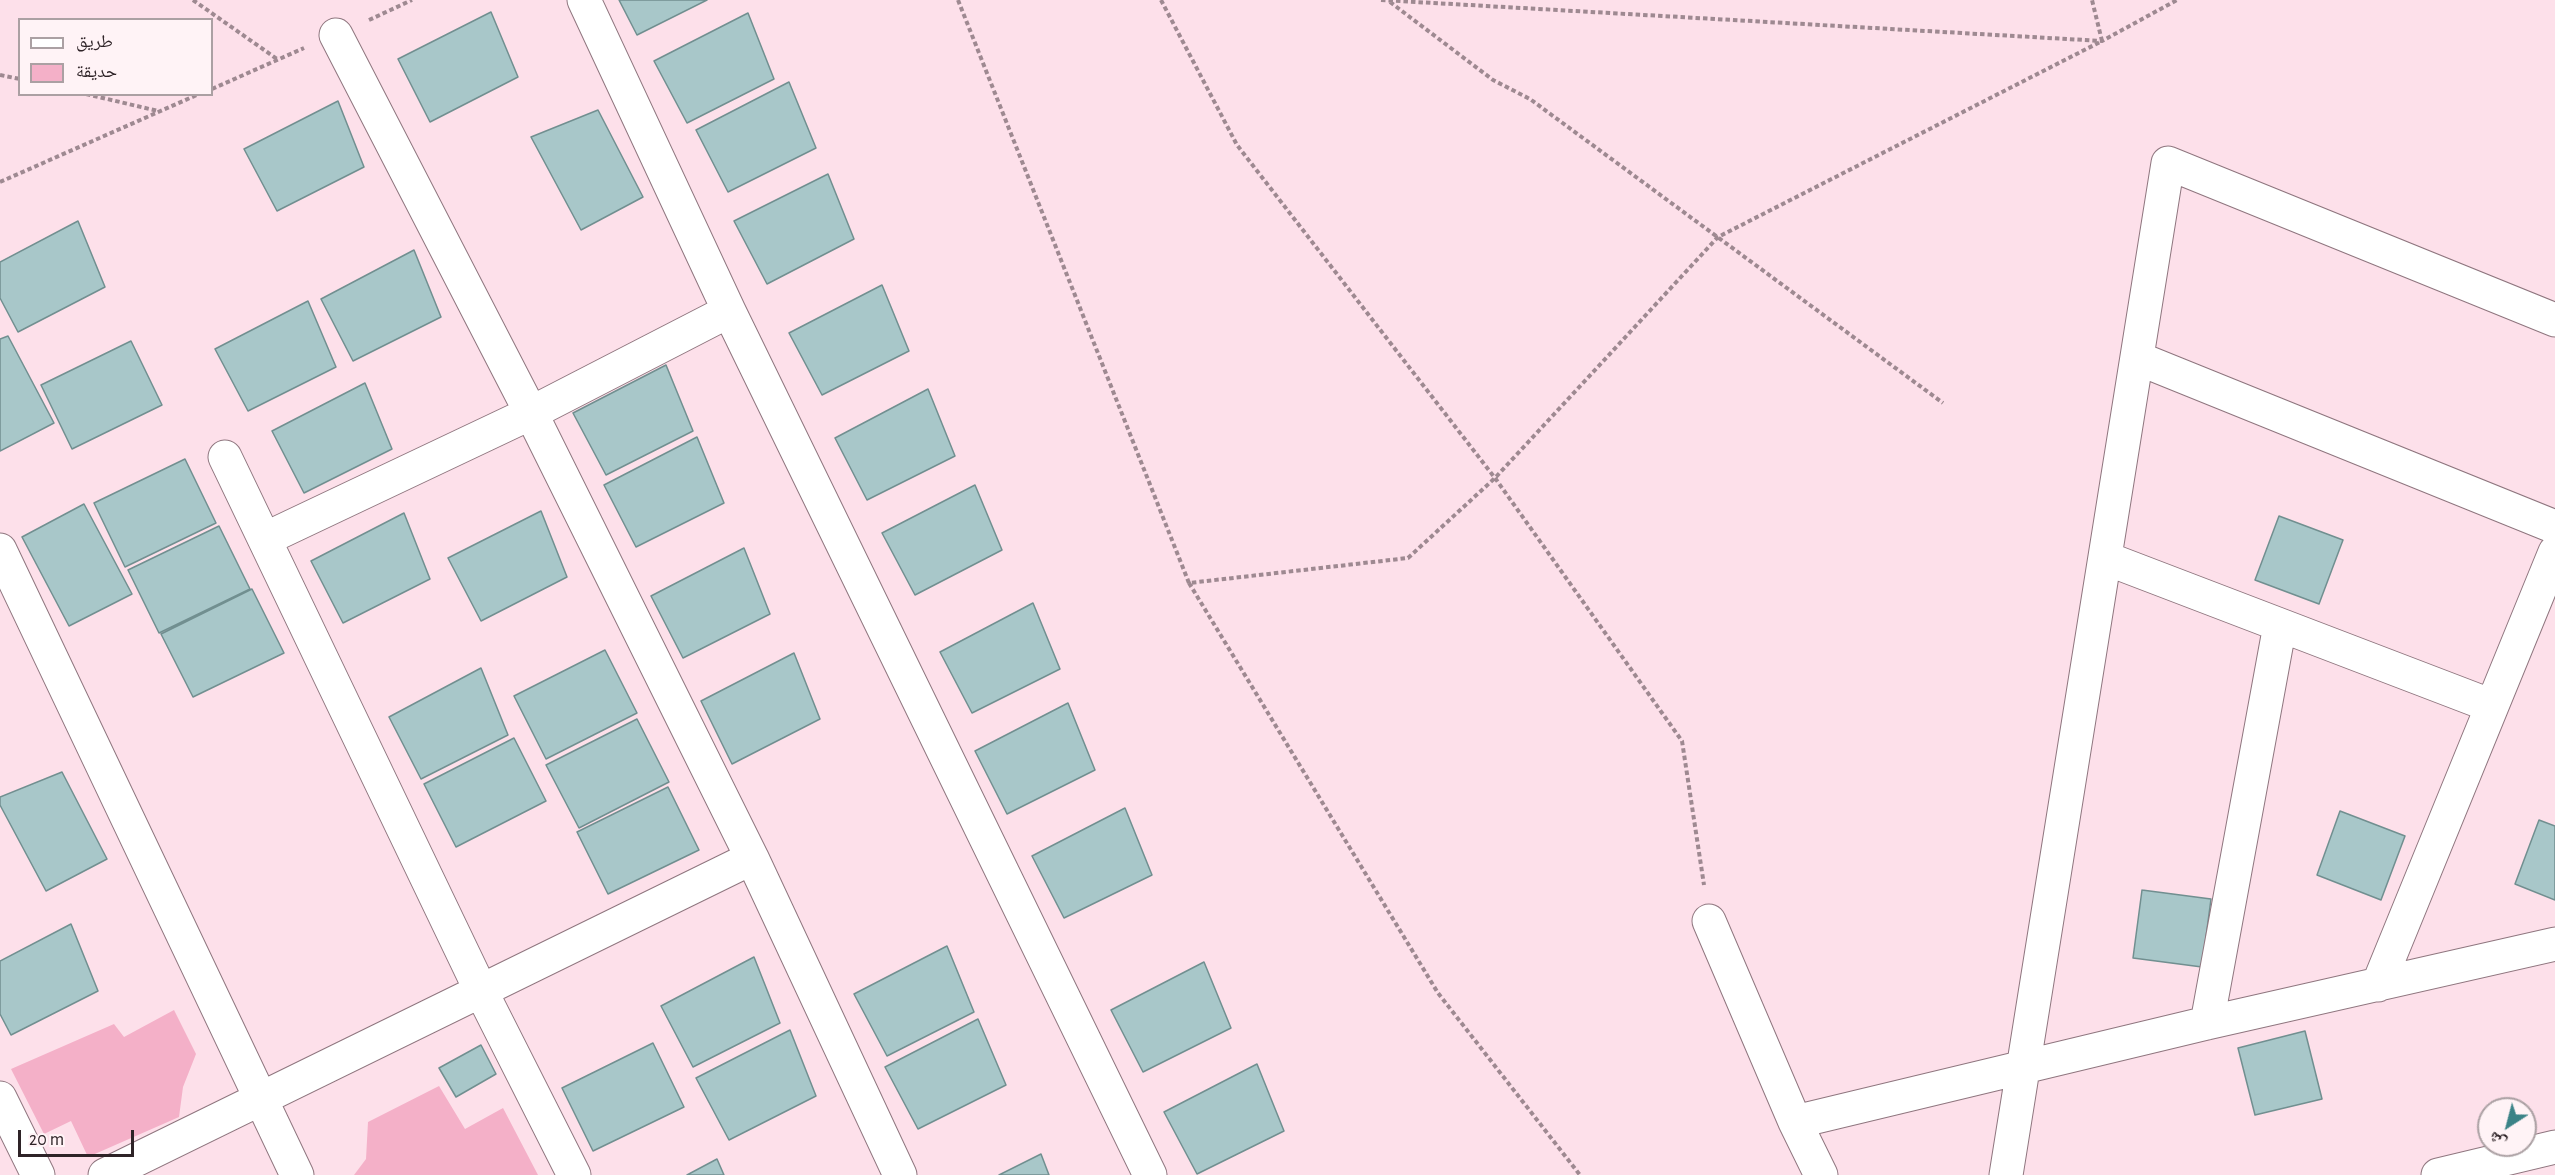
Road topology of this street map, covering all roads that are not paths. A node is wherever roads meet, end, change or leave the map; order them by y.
1 (584, 0) edge
2 (336, 35) dead end
3 (729, 311) junction
4 (2555, 320) edge
5 (2137, 358) junction
6 (531, 413) junction
7 (225, 457) dead end
8 (2555, 527) edge
9 (265, 539) junction
10 (0, 550) edge
11 (2555, 552) edge
12 (2105, 558) junction
13 (2280, 625) junction
14 (2492, 706) junction
15 (752, 858) junction
16 (1710, 921) road end
17 (2555, 944) edge
18 (2378, 985) junction
19 (481, 991) junction
20 (2208, 1023) junction
21 (2023, 1068) junction
22 (0, 1098) edge
23 (260, 1099) junction
24 (1795, 1122) junction
25 (2555, 1147) edge
26 (38, 1175) edge
27 (105, 1175) edge
28 (297, 1175) edge
29 (574, 1175) edge
30 (900, 1175) edge
31 (1150, 1175) edge
32 (1821, 1175) edge
33 (2006, 1175) edge
34 (2438, 1175) edge

1 - 3 street
2 - 6 street
3 - 6 street
3 - 31 street
4 - 5 street
5 - 8 street
5 - 12 street
6 - 9 street
6 - 15 street
7 - 9 street
9 - 19 street
10 - 23 street
11 - 14 street
12 - 13 street
12 - 21 street
13 - 14 street
13 - 20 street
14 - 18 street
15 - 19 street
15 - 30 street
16 - 24 street
17 - 18 street
18 - 20 street
19 - 23 street
19 - 29 street
20 - 21 street
21 - 24 street
21 - 33 street
22 - 26 street
23 - 27 street
23 - 28 street
24 - 32 street
25 - 34 street

